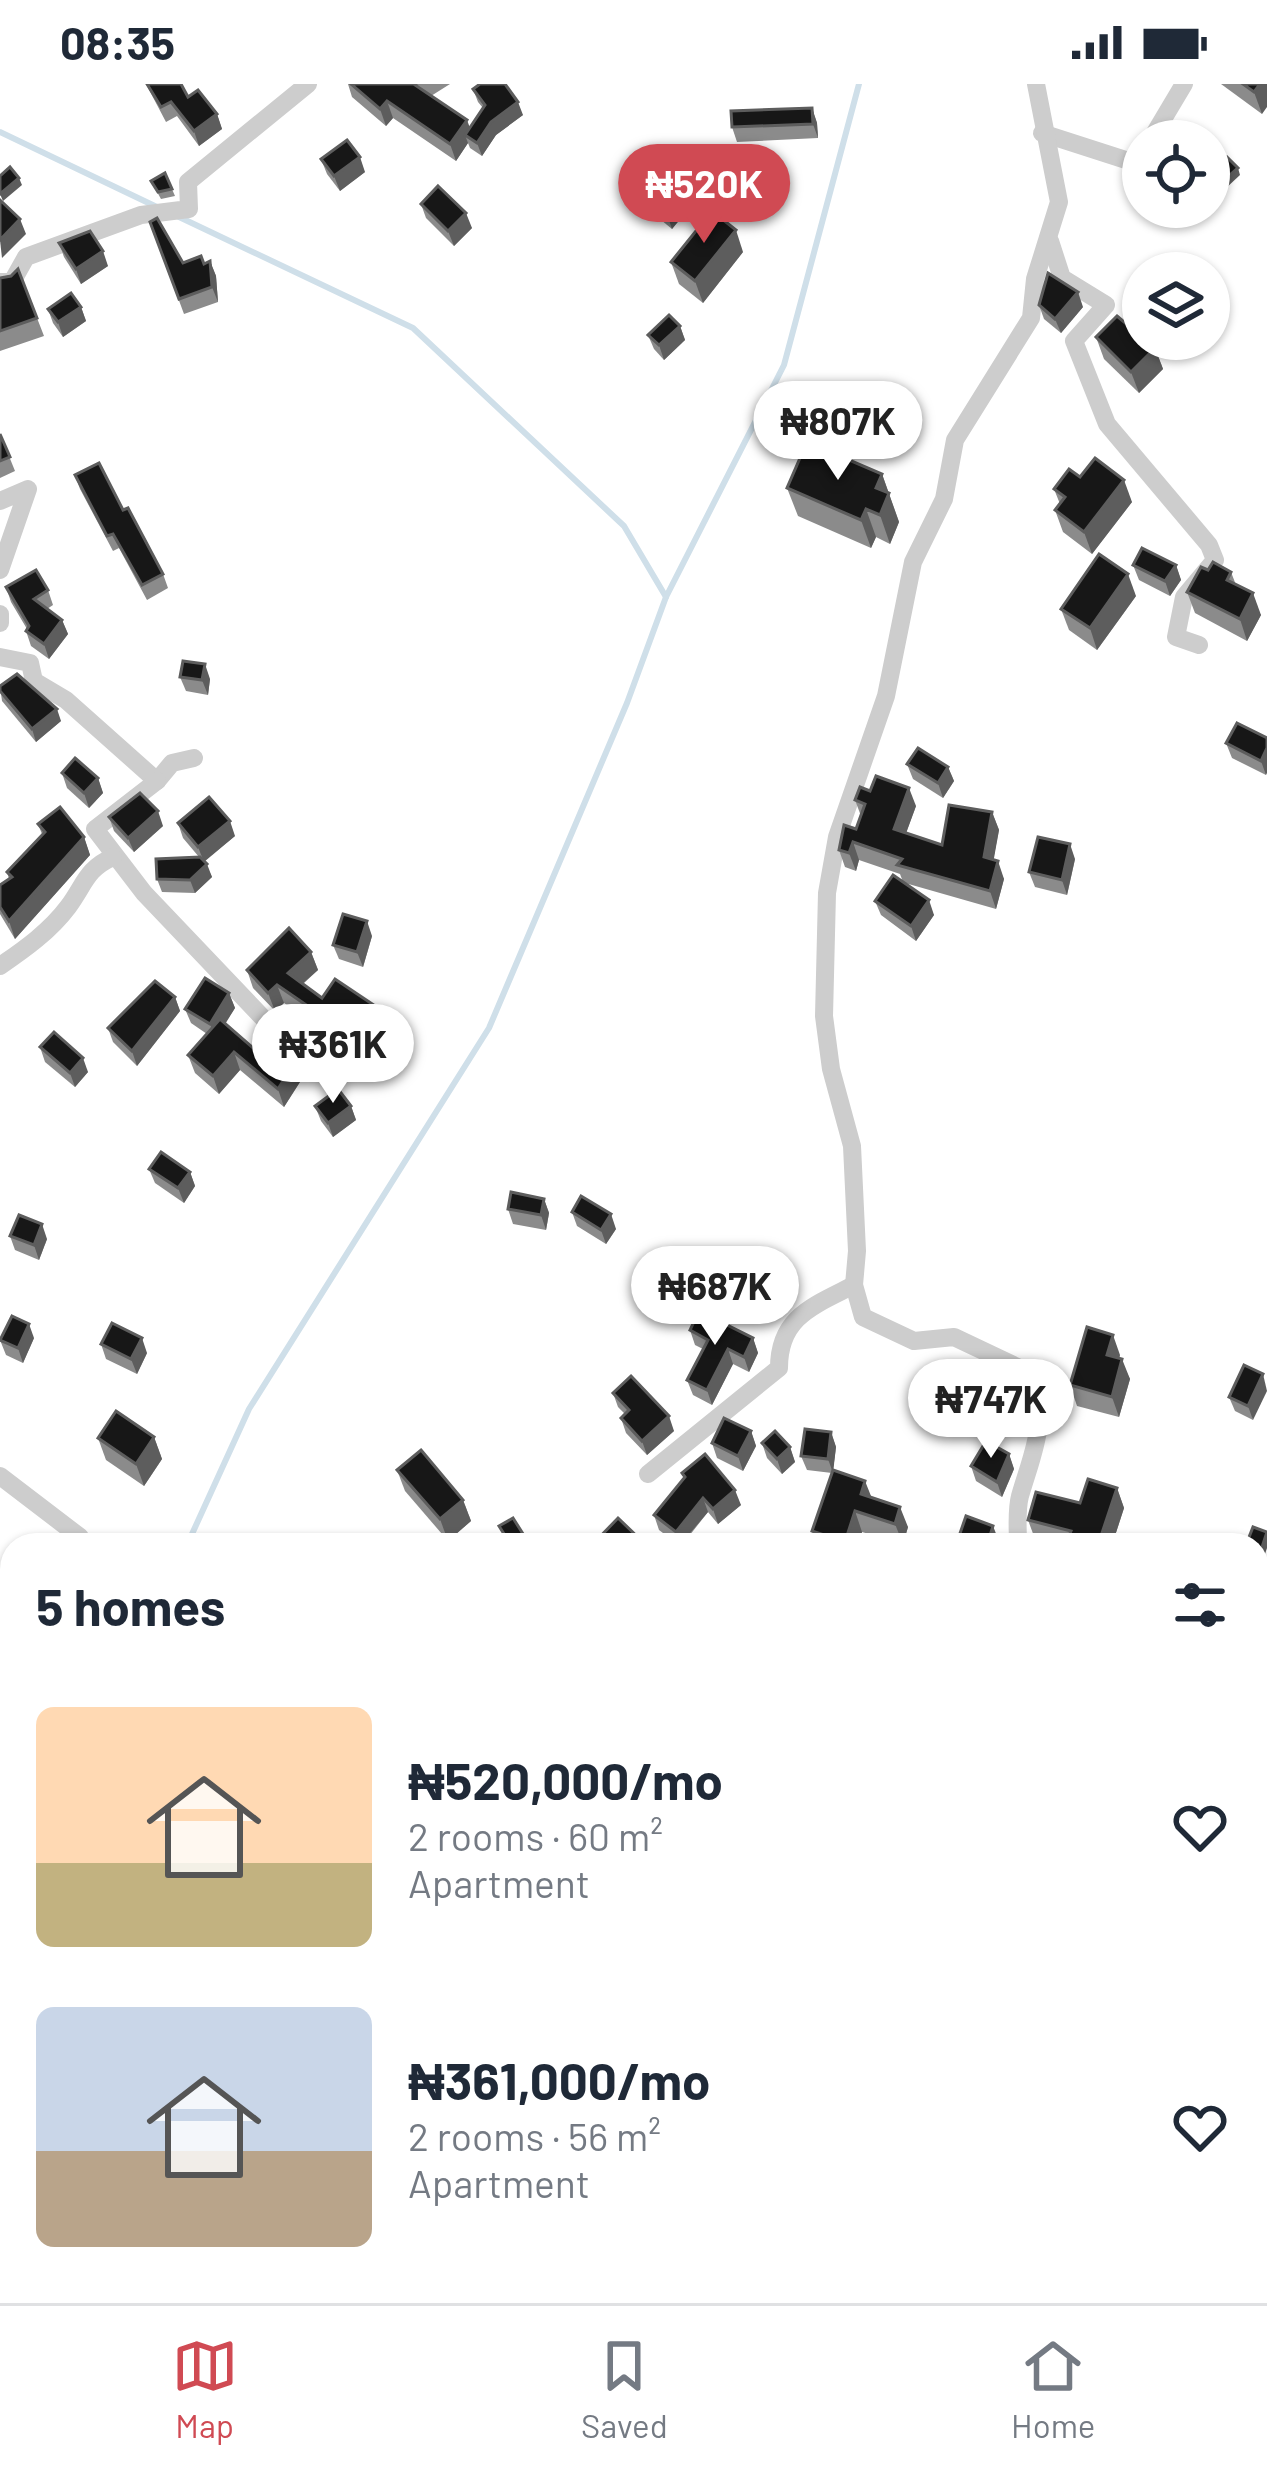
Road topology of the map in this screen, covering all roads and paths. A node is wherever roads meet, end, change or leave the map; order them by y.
1 (308, 84) edge
2 (1036, 84) edge
3 (1184, 84) edge
4 (1163, 120) edge
5 (1042, 133) junction
6 (1122, 159) edge
7 (1050, 241) junction
8 (0, 282) edge
9 (0, 501) edge
10 (0, 570) edge
11 (1199, 645) dead end
12 (0, 657) edge
13 (194, 758) dead end
14 (157, 781) junction
15 (113, 857) junction
16 (0, 966) edge
17 (283, 1039) dead end
18 (854, 1285) junction
19 (648, 1474) dead end
20 (0, 1476) edge
21 (74, 1533) edge
22 (1018, 1533) edge

1 - 8 street
2 - 5 street
3 - 4 street
5 - 6 street
5 - 7 street
7 - 11 street
7 - 18 street
9 - 10 street
12 - 14 street
13 - 14 street
14 - 15 street
15 - 16 street
15 - 17 street
18 - 19 street
18 - 22 street
20 - 21 street

